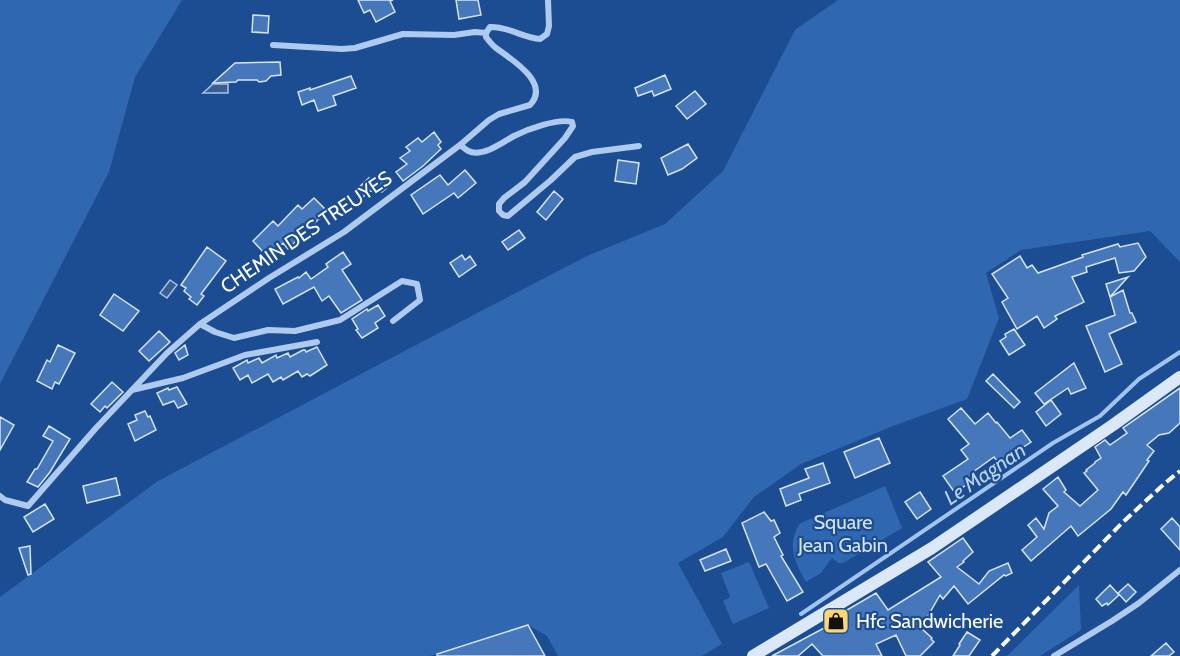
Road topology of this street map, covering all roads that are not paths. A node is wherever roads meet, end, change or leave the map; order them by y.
1 (548, 0) edge
2 (486, 33) junction
3 (273, 45) dead end
4 (460, 145) junction
5 (639, 146) dead end
6 (393, 321) dead end
7 (200, 324) junction
8 (317, 342) dead end
9 (1180, 377) edge
10 (132, 390) junction
11 (0, 496) edge
12 (1180, 570) edge
13 (753, 656) edge
14 (1054, 656) edge

1 - 2 street
2 - 3 street
2 - 4 street, CHEMIN DES TREUYES
4 - 5 street
4 - 7 street, CHEMIN DES TREUYES
6 - 7 street
7 - 10 street, CHEMIN DES TREUYES
8 - 10 street
9 - 13 street
10 - 11 street, CHEMIN DES TREUYES
12 - 14 street

